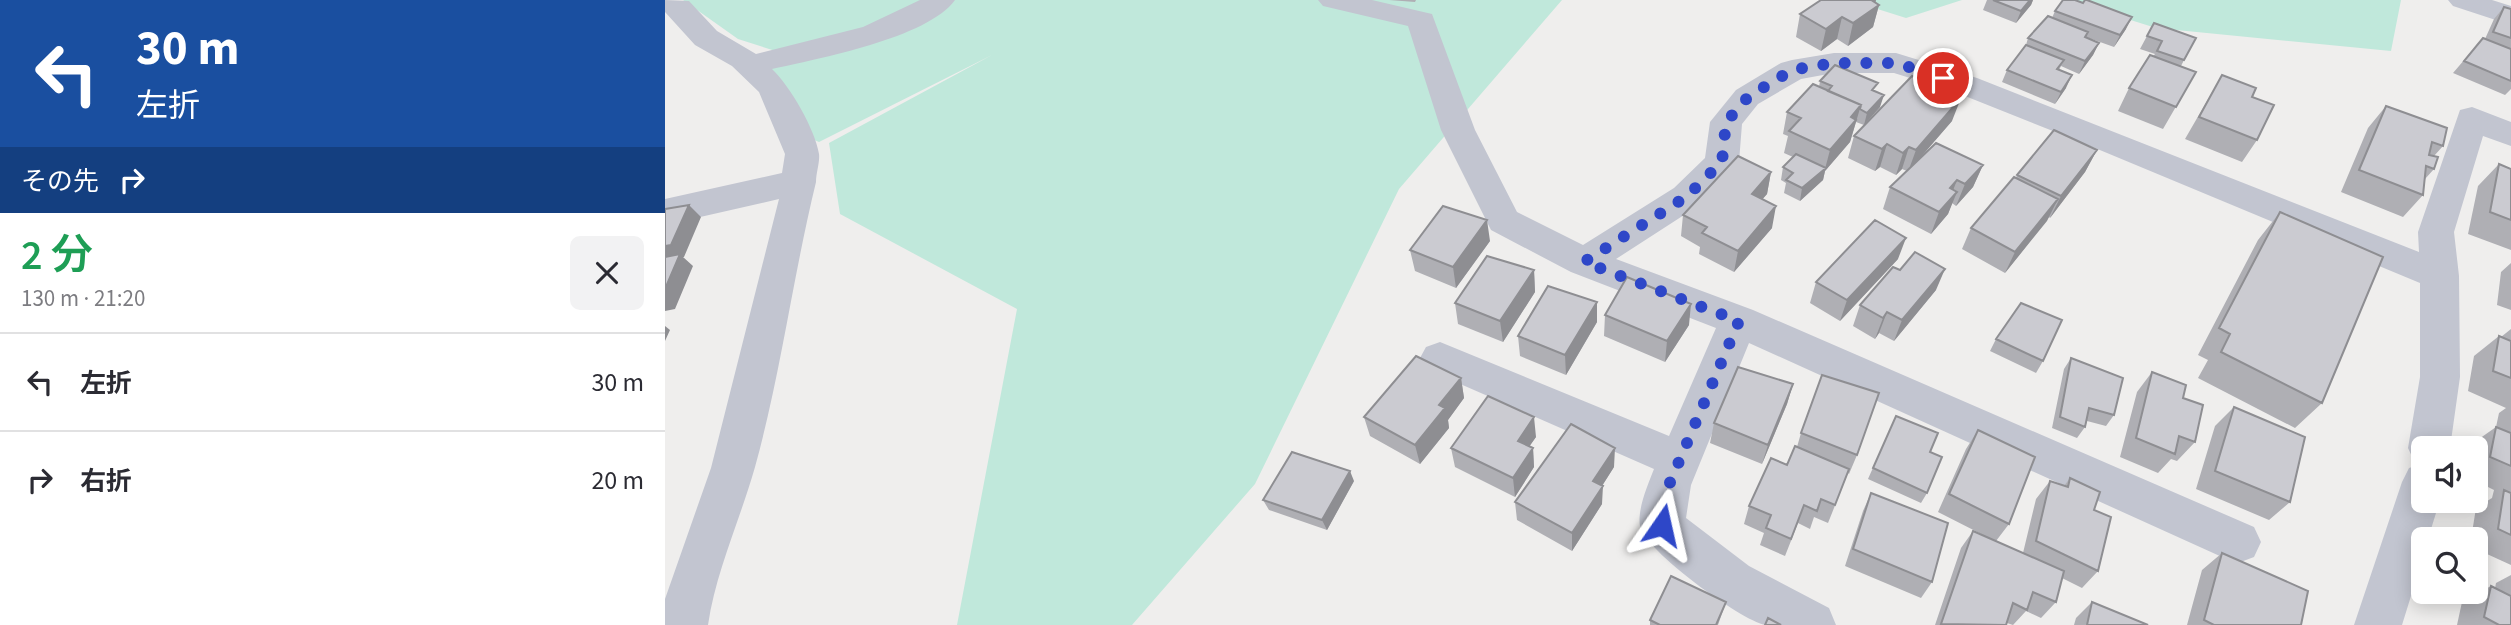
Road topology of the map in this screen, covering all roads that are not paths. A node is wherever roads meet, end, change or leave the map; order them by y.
1 (940, 0) edge
2 (1333, 0) edge
3 (665, 1) edge
4 (2458, 5) edge
5 (1427, 10) edge
6 (2511, 16) edge
7 (750, 65) junction
8 (2511, 135) edge
9 (799, 182) junction
10 (665, 212) edge
11 (1584, 262) junction
12 (2440, 276) junction
13 (1739, 321) junction
14 (1440, 358) dead end
15 (2431, 436) edge
16 (1680, 460) junction
17 (2414, 513) edge
18 (2238, 541) dead end
19 (684, 625) edge
20 (1812, 625) edge
21 (2378, 625) edge

1 - 7 street
2 - 5 street
3 - 7 street
4 - 6 street
5 - 11 street
7 - 9 street
8 - 12 street
9 - 10 street
9 - 19 street
11 - 12 street
11 - 13 street
12 - 15 street
13 - 16 street
13 - 18 street
14 - 16 street
16 - 20 street
17 - 21 street

